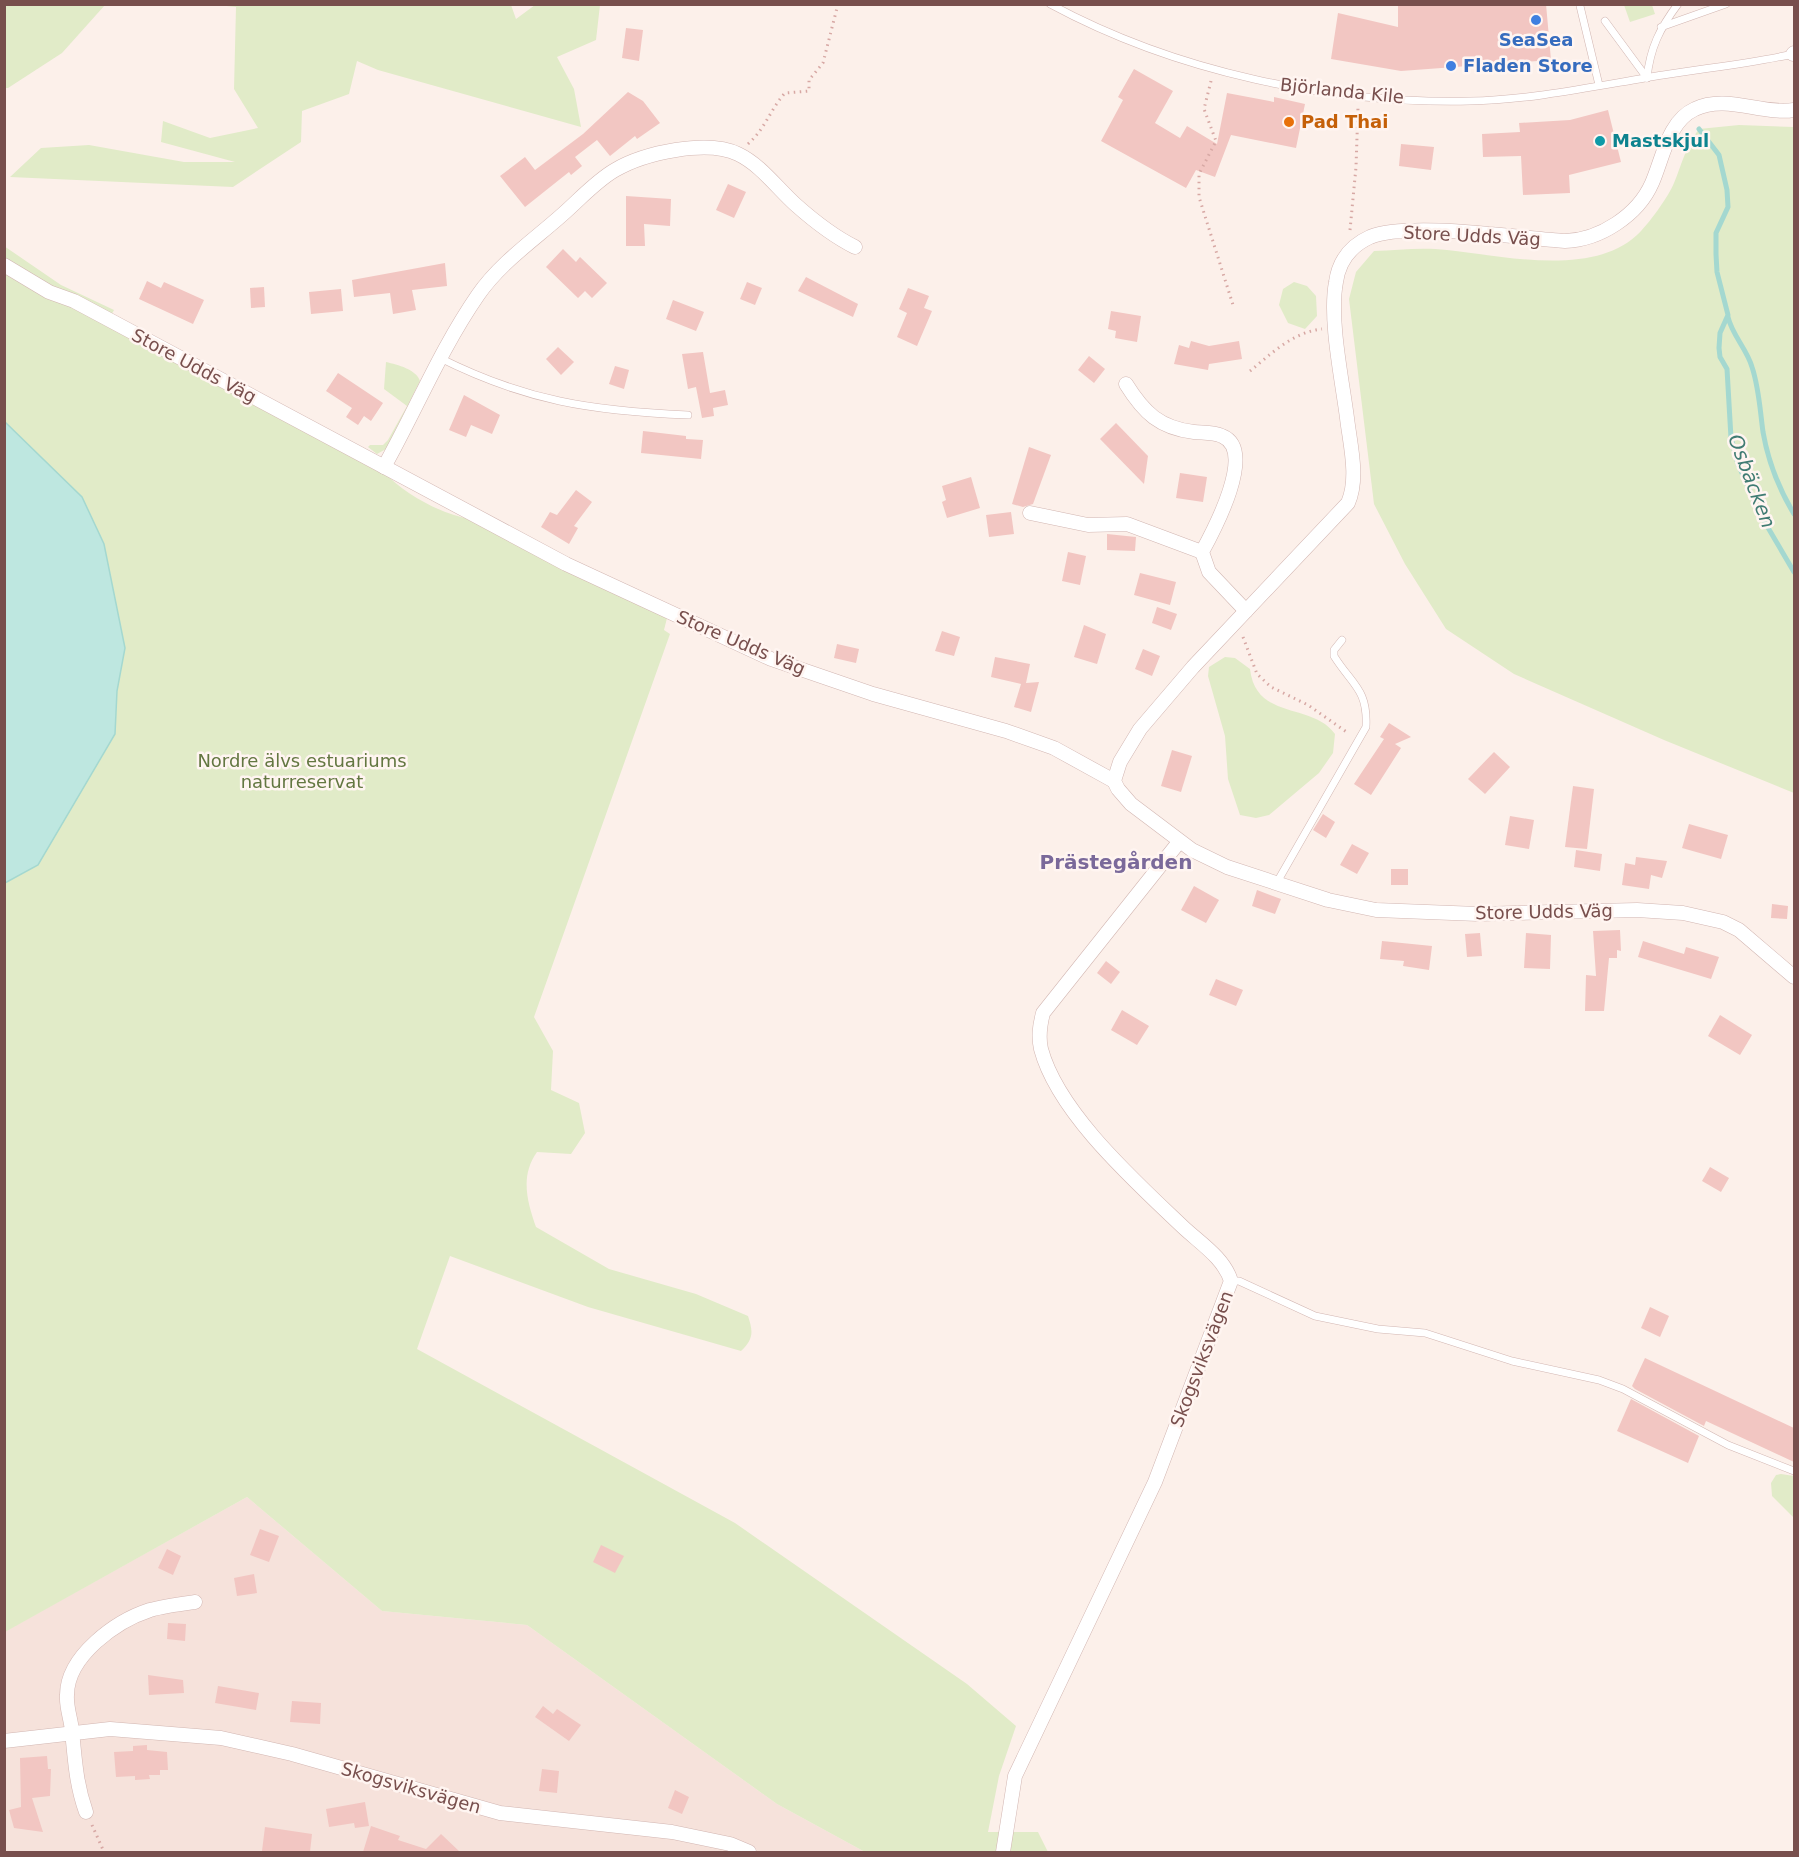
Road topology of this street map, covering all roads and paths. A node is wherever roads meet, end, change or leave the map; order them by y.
1 (838, 4) edge
2 (1050, 4) edge
3 (1678, 4) edge
4 (1726, 4) edge
5 (1580, 6) dead end
6 (1605, 21) dead end
7 (1661, 27) junction
8 (1793, 53) edge
9 (1214, 68) junction
10 (1647, 78) junction
11 (1599, 85) junction
12 (1359, 95) junction
13 (1794, 110) edge
14 (738, 153) junction
15 (1350, 231) dead end
16 (855, 247) dead end
17 (4, 265) edge
18 (1233, 305) dead end
19 (1323, 329) dead end
20 (438, 357) junction
21 (1250, 371) dead end
22 (1126, 384) dead end
23 (688, 415) dead end
24 (384, 467) junction
25 (1030, 513) dead end
26 (1202, 552) junction
27 (1246, 611) junction
28 (1245, 639) dead end
29 (1342, 640) dead end
30 (1360, 741) junction
31 (1114, 781) junction
32 (1179, 842) junction
33 (1276, 884) junction
34 (1794, 977) edge
35 (1232, 1281) junction
36 (1794, 1471) edge
37 (195, 1602) dead end
38 (72, 1732) junction
39 (4, 1741) edge
40 (86, 1812) joint
41 (104, 1852) edge
42 (749, 1852) edge
43 (1003, 1852) edge

1 - 14 path
2 - 9 lane, Björlanda Kile
3 - 7 lane
4 - 7 lane
5 - 11 lane
6 - 10 lane
7 - 10 lane
8 - 10 lane, Björlanda Kile
9 - 12 lane, Björlanda Kile
9 - 18 path
10 - 11 lane, Björlanda Kile
11 - 12 lane, Björlanda Kile
12 - 15 path
13 - 27 street, Store Udds Väg
14 - 16 street
14 - 20 street
17 - 24 street, Store Udds Väg
19 - 21 path
20 - 23 lane
20 - 24 street
22 - 26 street
24 - 31 street, Store Udds Väg
25 - 26 street
26 - 27 street
27 - 31 street, Store Udds Väg
28 - 30 path
29 - 30 lane
30 - 33 lane
31 - 32 street, Store Udds Väg
32 - 33 street, Store Udds Väg
32 - 35 street, Skogsviksvägen
33 - 34 street, Store Udds Väg
35 - 36 lane
35 - 43 street, Skogsviksvägen
37 - 38 street
38 - 39 street, Skogsviksvägen
38 - 40 street
38 - 42 street, Skogsviksvägen
40 - 41 path

